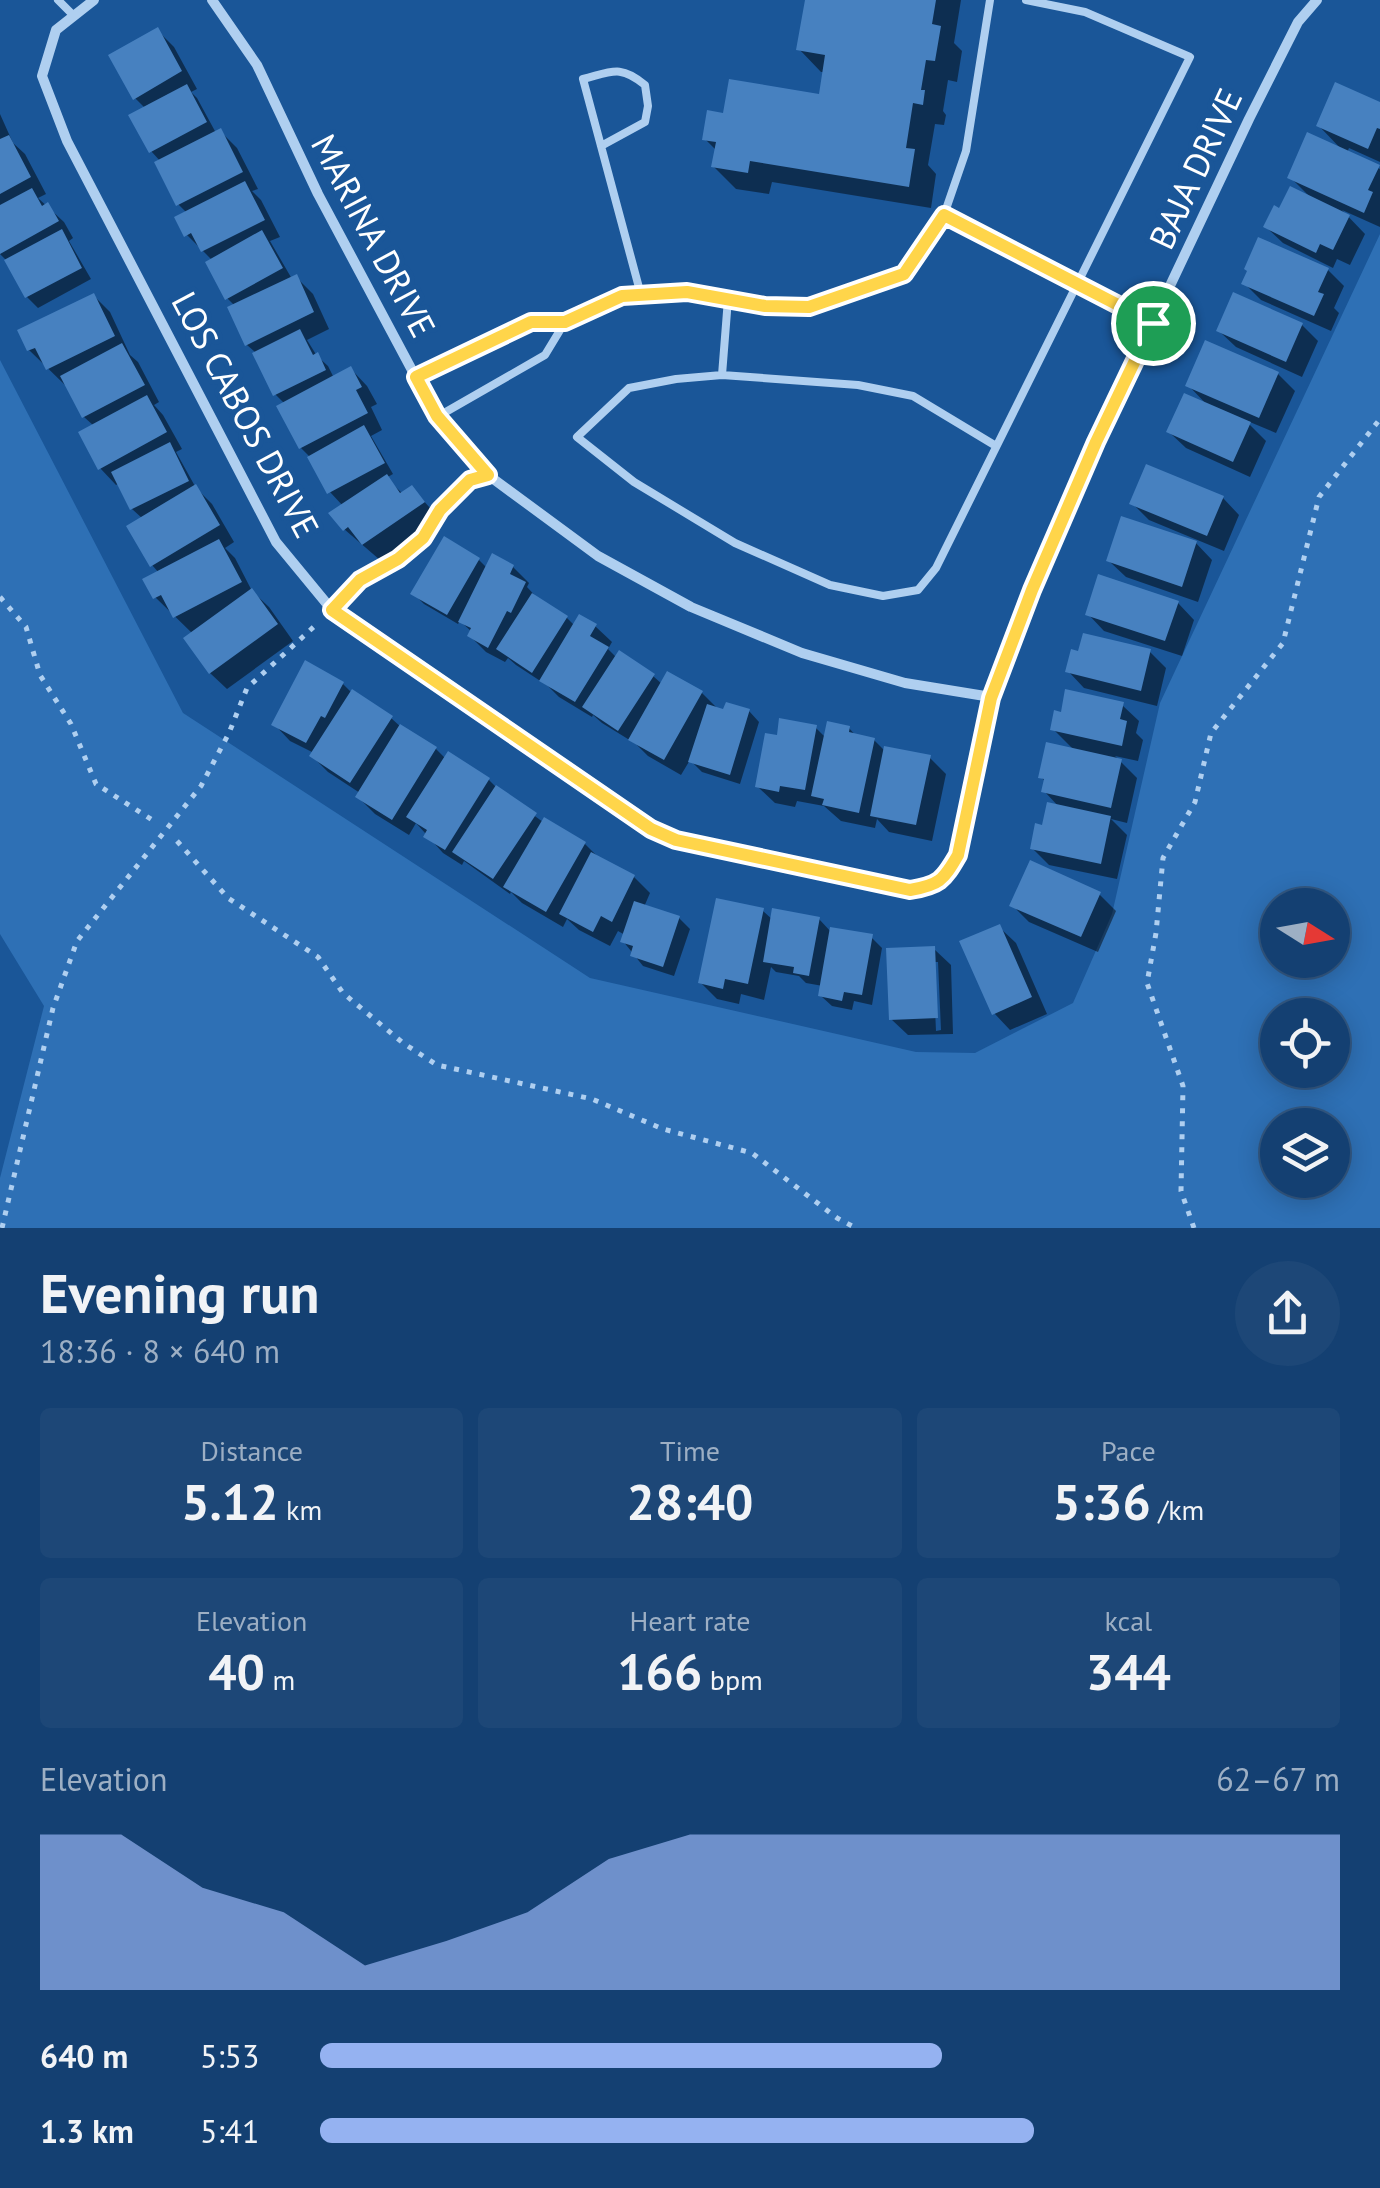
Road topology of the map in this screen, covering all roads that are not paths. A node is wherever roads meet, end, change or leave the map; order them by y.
1 (58, 0) edge
2 (94, 0) edge
3 (212, 0) edge
4 (990, 0) edge
5 (1026, 0) edge
6 (1317, 0) edge
7 (74, 16) junction
8 (600, 146) junction
9 (944, 215) junction
10 (1078, 282) junction
11 (640, 294) junction
12 (728, 300) junction
13 (565, 322) junction
14 (1153, 323) junction
15 (722, 376) junction
16 (416, 377) junction
17 (437, 416) junction
18 (996, 446) junction
19 (991, 698) junction

1 - 7 lane
2 - 7 street, LOS CABOS DRIVE
3 - 16 street, MARINA DRIVE
4 - 9 lane
5 - 10 lane
6 - 14 street, BAJA DRIVE
7 - 19 street, LOS CABOS DRIVE
8 - 8 lane
8 - 11 lane
9 - 10 lane
9 - 12 lane
10 - 14 lane
10 - 18 lane
11 - 12 lane
11 - 13 lane
12 - 15 lane
13 - 16 lane
13 - 17 lane
14 - 19 street, BAJA DRIVE
15 - 18 lane
15 - 18 lane
16 - 17 street, MARINA DRIVE
17 - 19 street, MARINA DRIVE

